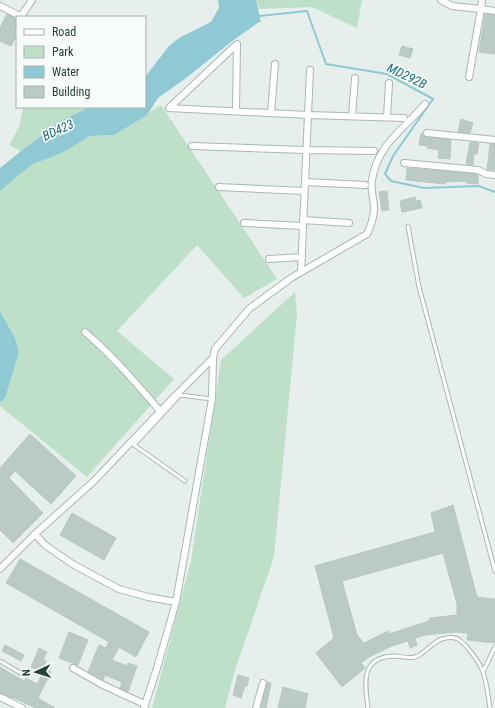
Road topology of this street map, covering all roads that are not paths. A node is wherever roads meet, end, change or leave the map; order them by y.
1 (32, 0) edge
2 (441, 0) edge
3 (482, 0) edge
4 (0, 6) edge
5 (481, 9) junction
6 (495, 11) edge
7 (275, 64) dead end
8 (310, 70) dead end
9 (469, 77) dead end
10 (355, 78) dead end
11 (388, 83) dead end
12 (425, 104) dead end
13 (236, 111) junction
14 (271, 113) junction
15 (308, 115) junction
16 (352, 116) junction
17 (388, 117) junction
18 (404, 118) dead end
19 (427, 133) dead end
20 (495, 140) edge
21 (192, 146) dead end
22 (306, 150) junction
23 (374, 151) dead end
24 (404, 163) dead end
25 (495, 175) edge
26 (305, 182) junction
27 (365, 185) dead end
28 (219, 187) dead end
29 (304, 191) junction
30 (244, 223) dead end
31 (303, 223) junction
32 (349, 224) dead end
33 (408, 226) dead end
34 (302, 257) junction
35 (269, 259) dead end
36 (301, 272) junction
37 (85, 332) dead end
38 (213, 358) junction
39 (212, 399) junction
40 (160, 411) junction
41 (144, 431) junction
42 (184, 481) dead end
43 (35, 534) junction
44 (0, 569) edge
45 (495, 571) edge
46 (176, 602) junction
47 (495, 647) edge
48 (0, 661) edge
49 (73, 668) dead end
50 (483, 672) junction
51 (22, 674) dead end
52 (263, 683) dead end
53 (0, 697) edge
54 (144, 706) edge
55 (22, 708) edge
56 (256, 708) edge
57 (368, 708) edge
58 (490, 708) edge

1 - 4 street
2 - 5 street
3 - 5 street
5 - 6 street
5 - 9 street
7 - 14 street
8 - 15 street
10 - 16 street
11 - 17 street
12 - 36 street
13 - 13 street
13 - 14 street
14 - 15 street
15 - 16 street
15 - 22 street
16 - 17 street
17 - 18 street
19 - 20 street
21 - 22 street
22 - 23 street
22 - 26 street
24 - 25 street
26 - 27 street
26 - 29 street
28 - 29 street
29 - 31 street
30 - 31 street
31 - 32 street
31 - 34 street
33 - 45 lane
34 - 35 street
34 - 36 street
36 - 38 street
37 - 40 street
38 - 39 street
38 - 40 street
39 - 41 lane
39 - 46 street
40 - 41 street
41 - 42 lane
41 - 43 street
43 - 44 street
43 - 46 street
46 - 54 street
47 - 50 lane
48 - 51 lane
49 - 54 street
50 - 57 lane
50 - 58 lane
52 - 56 street
53 - 55 street

